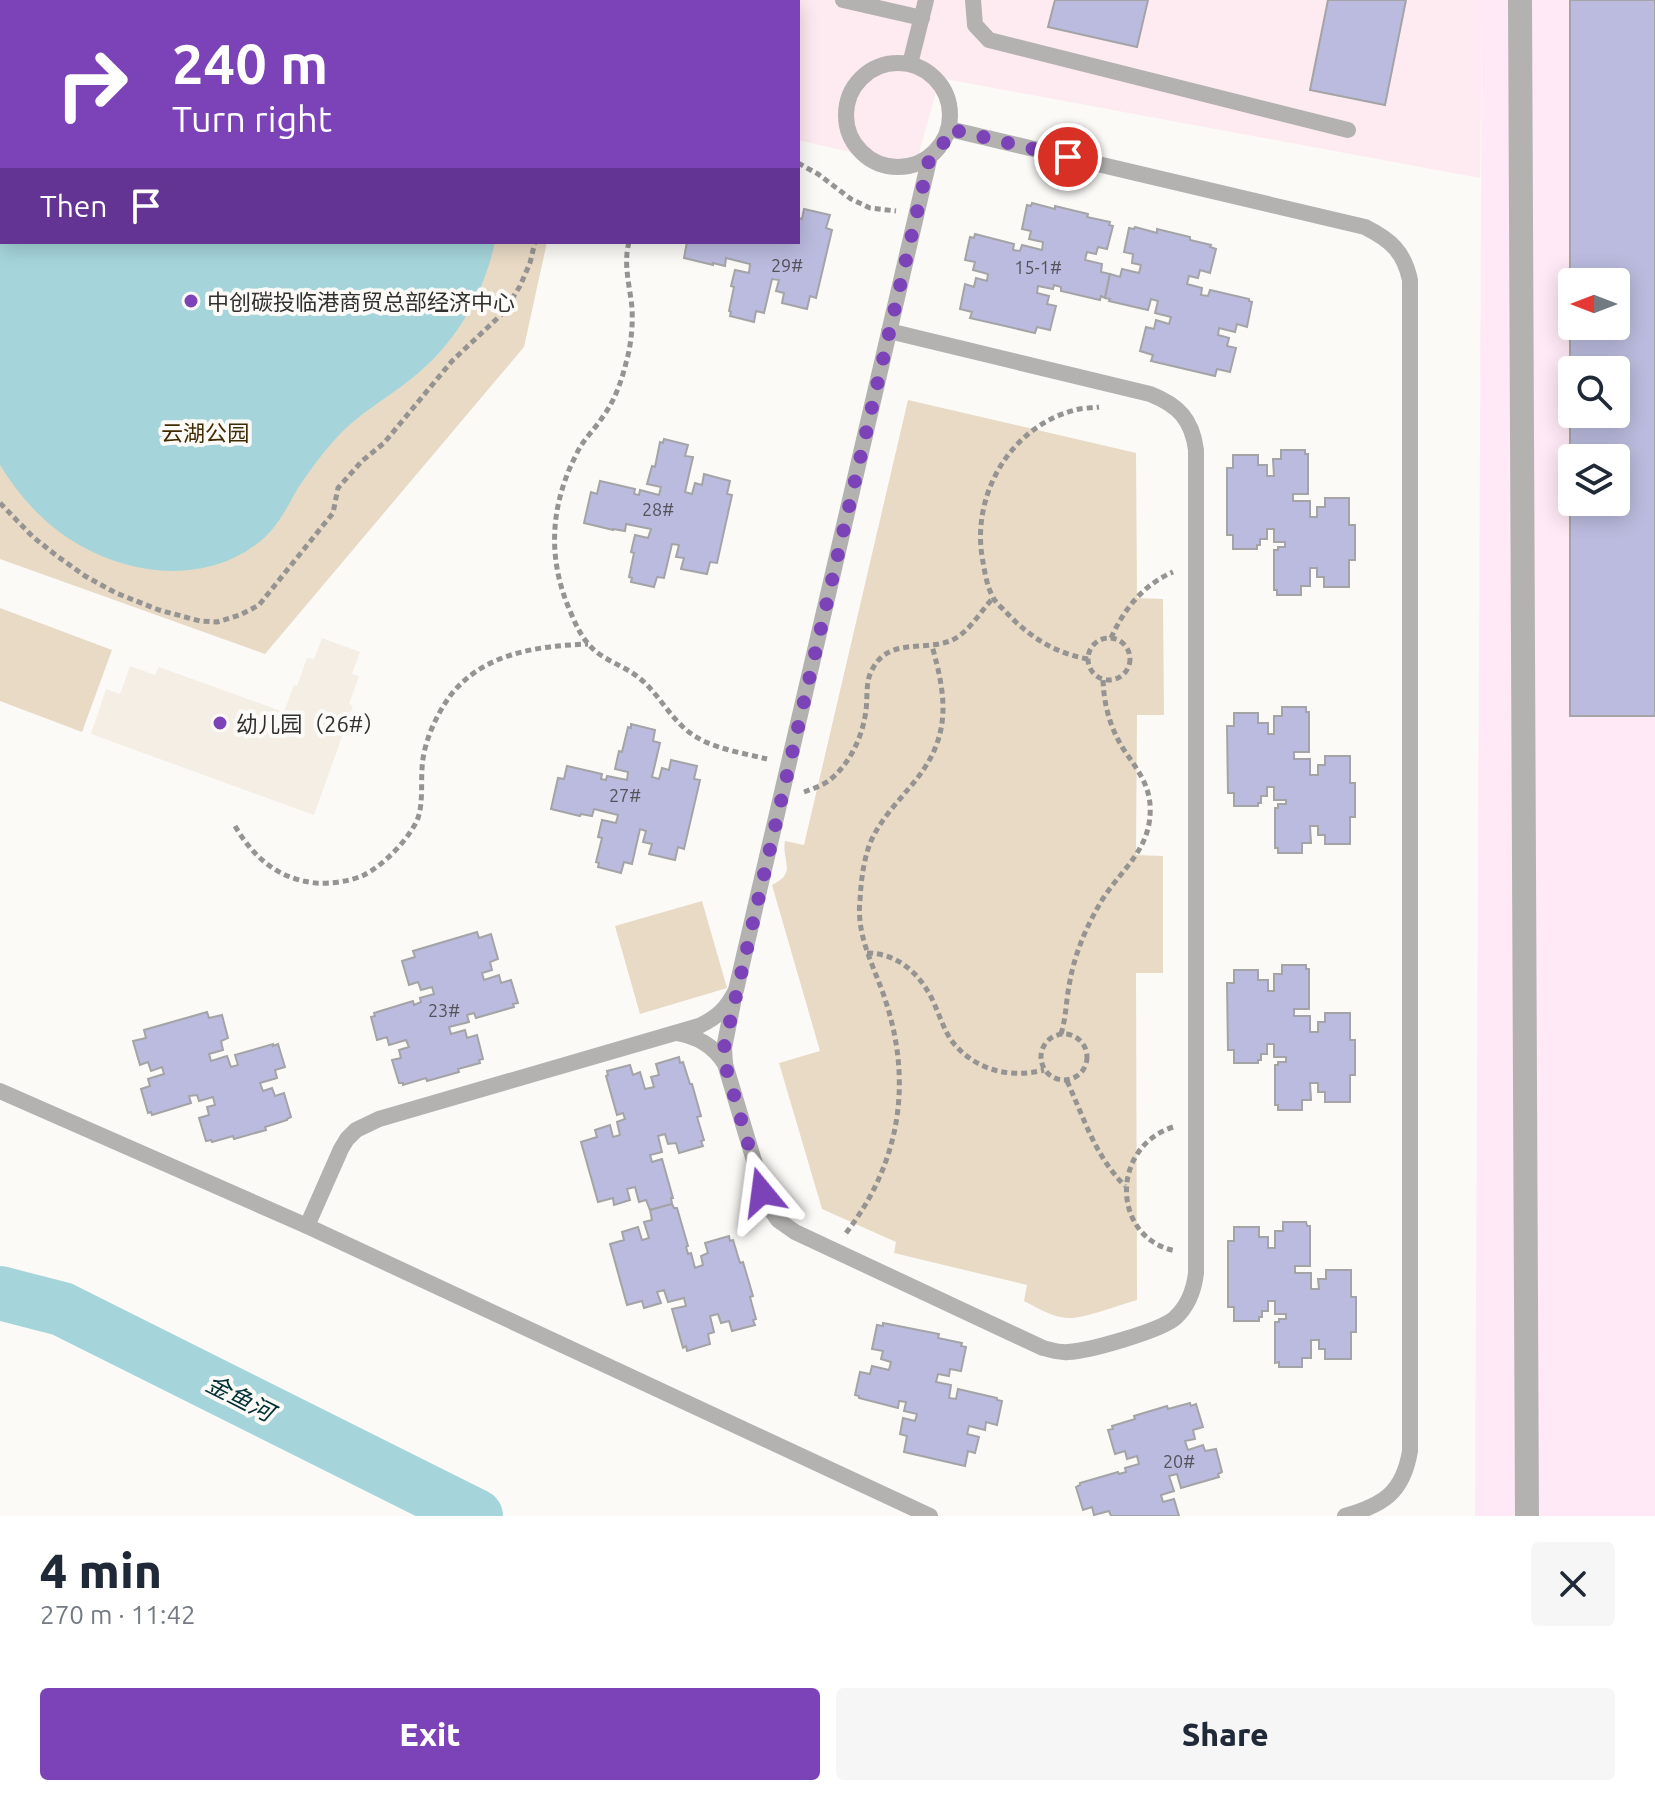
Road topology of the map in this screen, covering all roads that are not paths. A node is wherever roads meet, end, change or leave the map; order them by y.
1 (843, 0) edge
2 (926, 0) edge
3 (973, 0) edge
4 (1520, 0) edge
5 (922, 18) junction
6 (910, 64) junction
7 (949, 129) junction
8 (1348, 130) dead end
9 (930, 156) junction
10 (889, 331) junction
11 (736, 990) junction
12 (676, 1033) junction
13 (725, 1064) junction
14 (0, 1091) edge
15 (307, 1226) junction
16 (930, 1516) edge
17 (1345, 1516) edge
18 (1527, 1516) edge

1 - 5 lane
2 - 5 lane
3 - 8 lane
4 - 18 street
5 - 6 lane
6 - 7 lane
6 - 9 lane
7 - 9 lane
7 - 17 lane
9 - 10 lane
10 - 11 lane
10 - 13 lane
11 - 12 lane
11 - 13 lane
12 - 13 lane
12 - 15 lane
14 - 15 lane
15 - 16 lane

